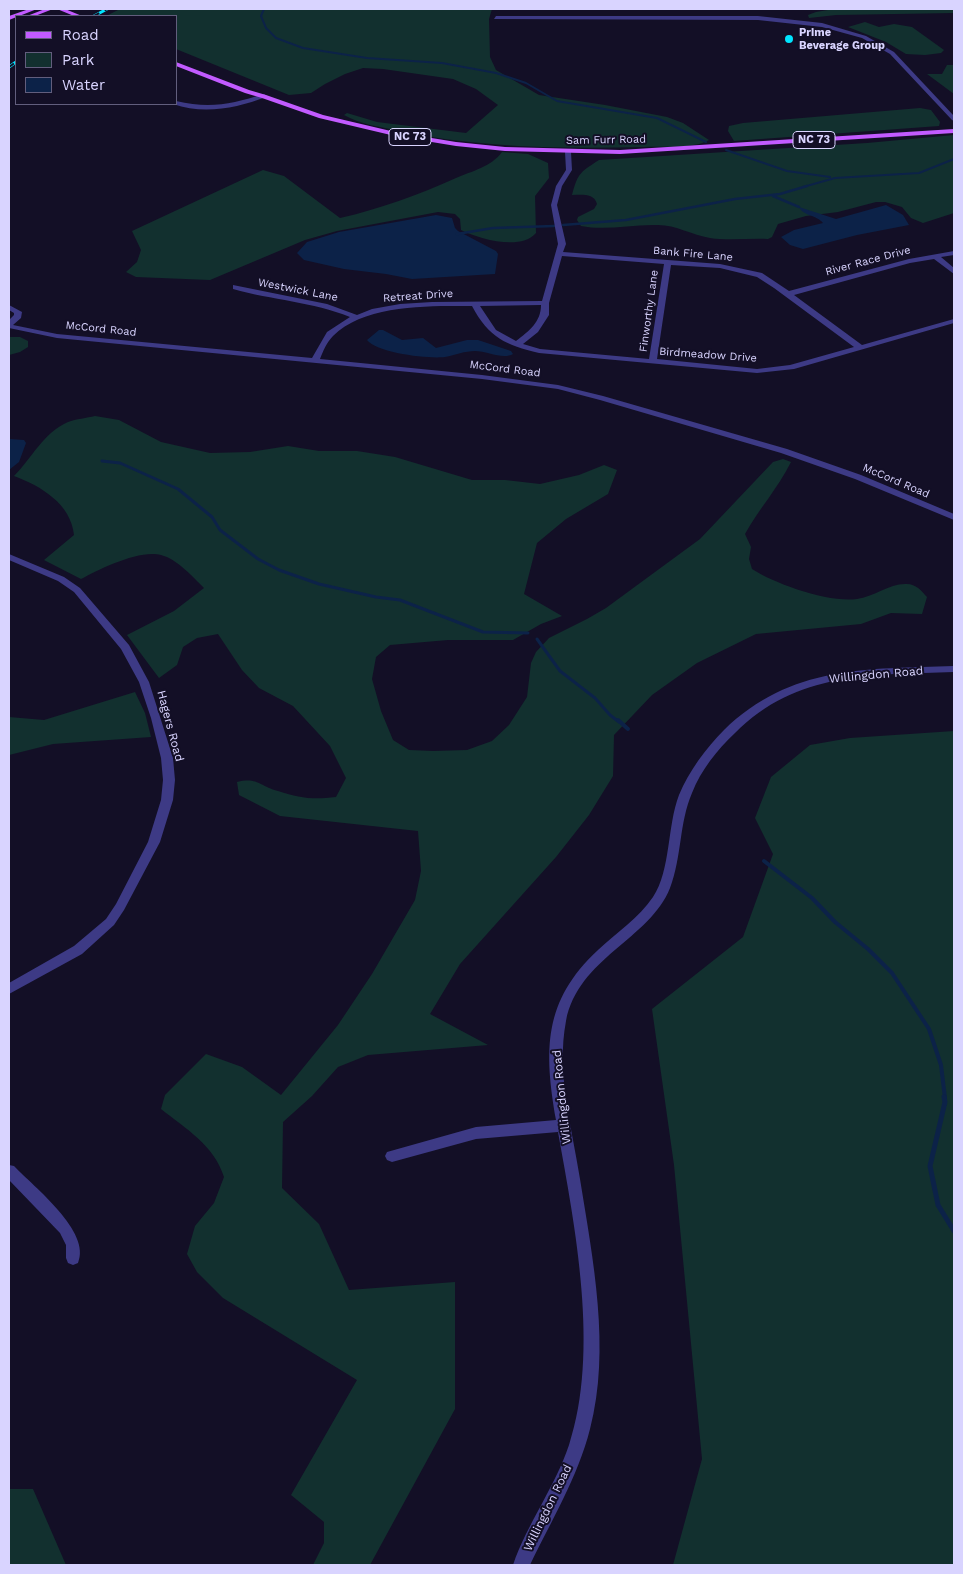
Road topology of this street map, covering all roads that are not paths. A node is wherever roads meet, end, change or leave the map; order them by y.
1 (34, 9) edge
2 (60, 9) edge
3 (44, 10) edge
4 (17, 15) edge
5 (32, 15) edge
6 (56, 15) edge
7 (76, 15) edge
8 (496, 18) dead end
9 (178, 57) edge
10 (178, 65) edge
11 (264, 96) junction
12 (178, 104) edge
13 (954, 119) edge
14 (954, 131) edge
15 (568, 152) junction
16 (954, 253) edge
17 (560, 254) junction
18 (935, 256) junction
19 (668, 262) junction
20 (954, 272) edge
21 (236, 287) dead end
22 (788, 294) junction
23 (545, 303) junction
24 (475, 304) junction
25 (9, 307) edge
26 (356, 317) junction
27 (17, 319) junction
28 (954, 321) edge
29 (9, 325) edge
30 (33, 331) junction
31 (518, 344) junction
32 (860, 347) junction
33 (314, 361) junction
34 (653, 362) junction
35 (954, 517) edge
36 (9, 557) edge
37 (954, 669) edge
38 (9, 990) edge
39 (564, 1125) junction
40 (392, 1156) dead end
41 (9, 1171) edge
42 (73, 1258) dead end
43 (521, 1565) edge

1 - 4 main road
2 - 7 main road
3 - 5 main road
3 - 6 main road
8 - 13 street
9 - 11 main road, Sam Furr Road / NC 73
10 - 11 main road, Sam Furr Road / NC 73
11 - 12 street
11 - 15 main road, Sam Furr Road / NC 73
14 - 15 main road, Sam Furr Road / NC 73
15 - 17 street
16 - 18 street, River Race Drive
17 - 19 street, Bank Fire Lane
17 - 23 street
18 - 20 street
18 - 22 street, River Race Drive
19 - 22 street, Bank Fire Lane
19 - 34 street, Finworthy Lane
21 - 26 street, Westwick Lane
22 - 32 street, Bank Fire Lane
23 - 24 street, Retreat Drive
23 - 31 street
24 - 26 street, Retreat Drive
24 - 31 street, Birdmeadow Drive
25 - 27 street, McCord Road
26 - 33 street, Retreat Drive
27 - 29 street, McCord Road
27 - 30 street, McCord Road
28 - 32 street, Birdmeadow Drive
29 - 30 street, McCord Road
30 - 33 street, McCord Road
31 - 34 street, Birdmeadow Drive
32 - 34 street, Birdmeadow Drive
33 - 35 street, McCord Road
36 - 38 street, Hagers Road
37 - 39 street, Willingdon Road
39 - 40 street
39 - 43 street, Willingdon Road
41 - 42 street

